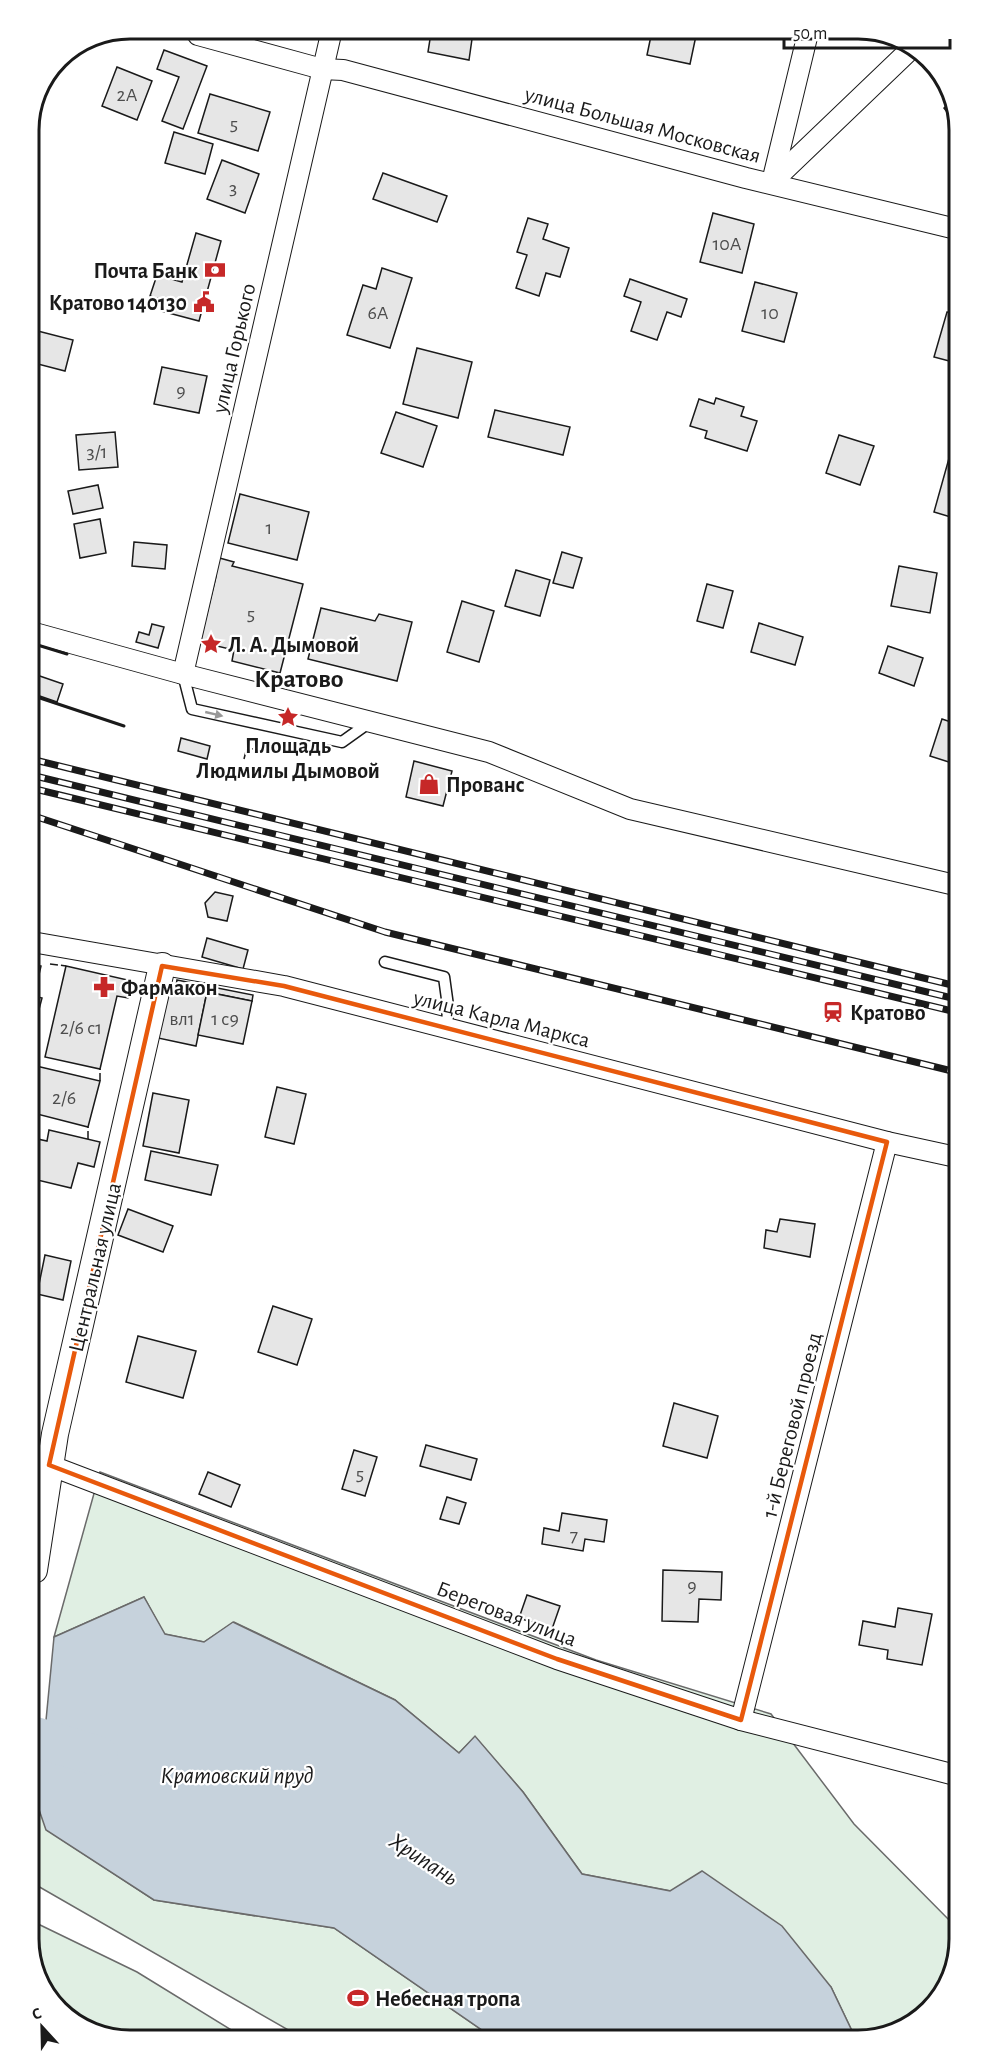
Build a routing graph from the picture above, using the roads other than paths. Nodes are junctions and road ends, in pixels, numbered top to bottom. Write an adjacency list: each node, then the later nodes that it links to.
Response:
1 (213, 39): 5 (street, улица Большая Московская)
2 (330, 39): 5 (street, улица Горького)
3 (807, 39): 6 (street)
4 (907, 53): 6 (street)
5 (322, 69): 6 (street, улица Большая Московская); 9 (street, улица Горького)
6 (772, 182): 7 (street, улица Большая Московская)
7 (949, 227)
8 (39, 634): 9 (street)
9 (183, 674): 10 (street); 10 (lane, one-way to 10)
10 (372, 721): 11 (street)
11 (949, 884)
12 (39, 943): 14 (street, улица Карла Маркса)
13 (385, 962): 15 (lane)
14 (162, 966): 15 (street, улица Карла Маркса); 18 (street, Центральная улица)
15 (447, 1028): 16 (street, улица Карла Маркса)
16 (887, 1142): 17 (street, улица Карла Маркса); 20 (street, 1-й Береговой проезд)
17 (949, 1155)
18 (49, 1465): 19 (street, Центральная улица); 20 (street, Береговая улица)
19 (39, 1535)
20 (741, 1720): 21 (street, Береговая улица)
21 (949, 1773)

